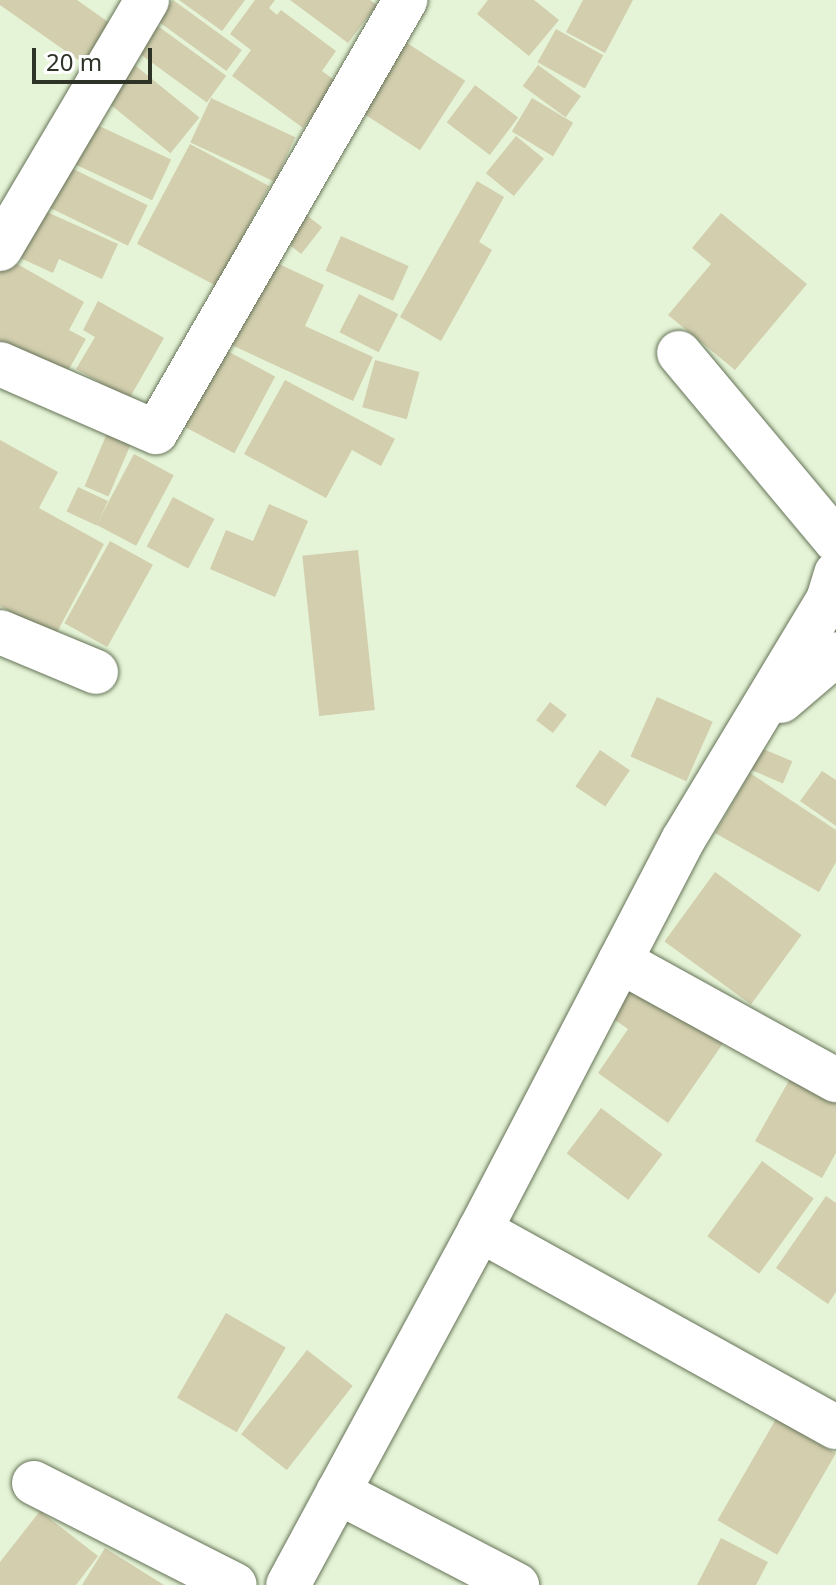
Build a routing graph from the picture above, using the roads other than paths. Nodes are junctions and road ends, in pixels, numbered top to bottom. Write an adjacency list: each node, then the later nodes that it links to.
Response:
1 (147, 0): 3 (street)
2 (405, 0): 5 (street)
3 (0, 249)
4 (679, 353): 6 (street)
5 (0, 364)
6 (836, 541)
7 (836, 573): 11 (street)
8 (0, 632): 10 (street)
9 (836, 654): 11 (street)
10 (96, 672)
11 (752, 726): 12 (street)
12 (620, 961): 13 (street); 14 (street)
13 (836, 1080)
14 (480, 1230): 15 (street); 17 (street)
15 (836, 1427)
16 (34, 1483): 18 (street)
17 (338, 1492): 19 (street); 20 (street)
18 (235, 1585)
19 (288, 1585)
20 (517, 1585)

